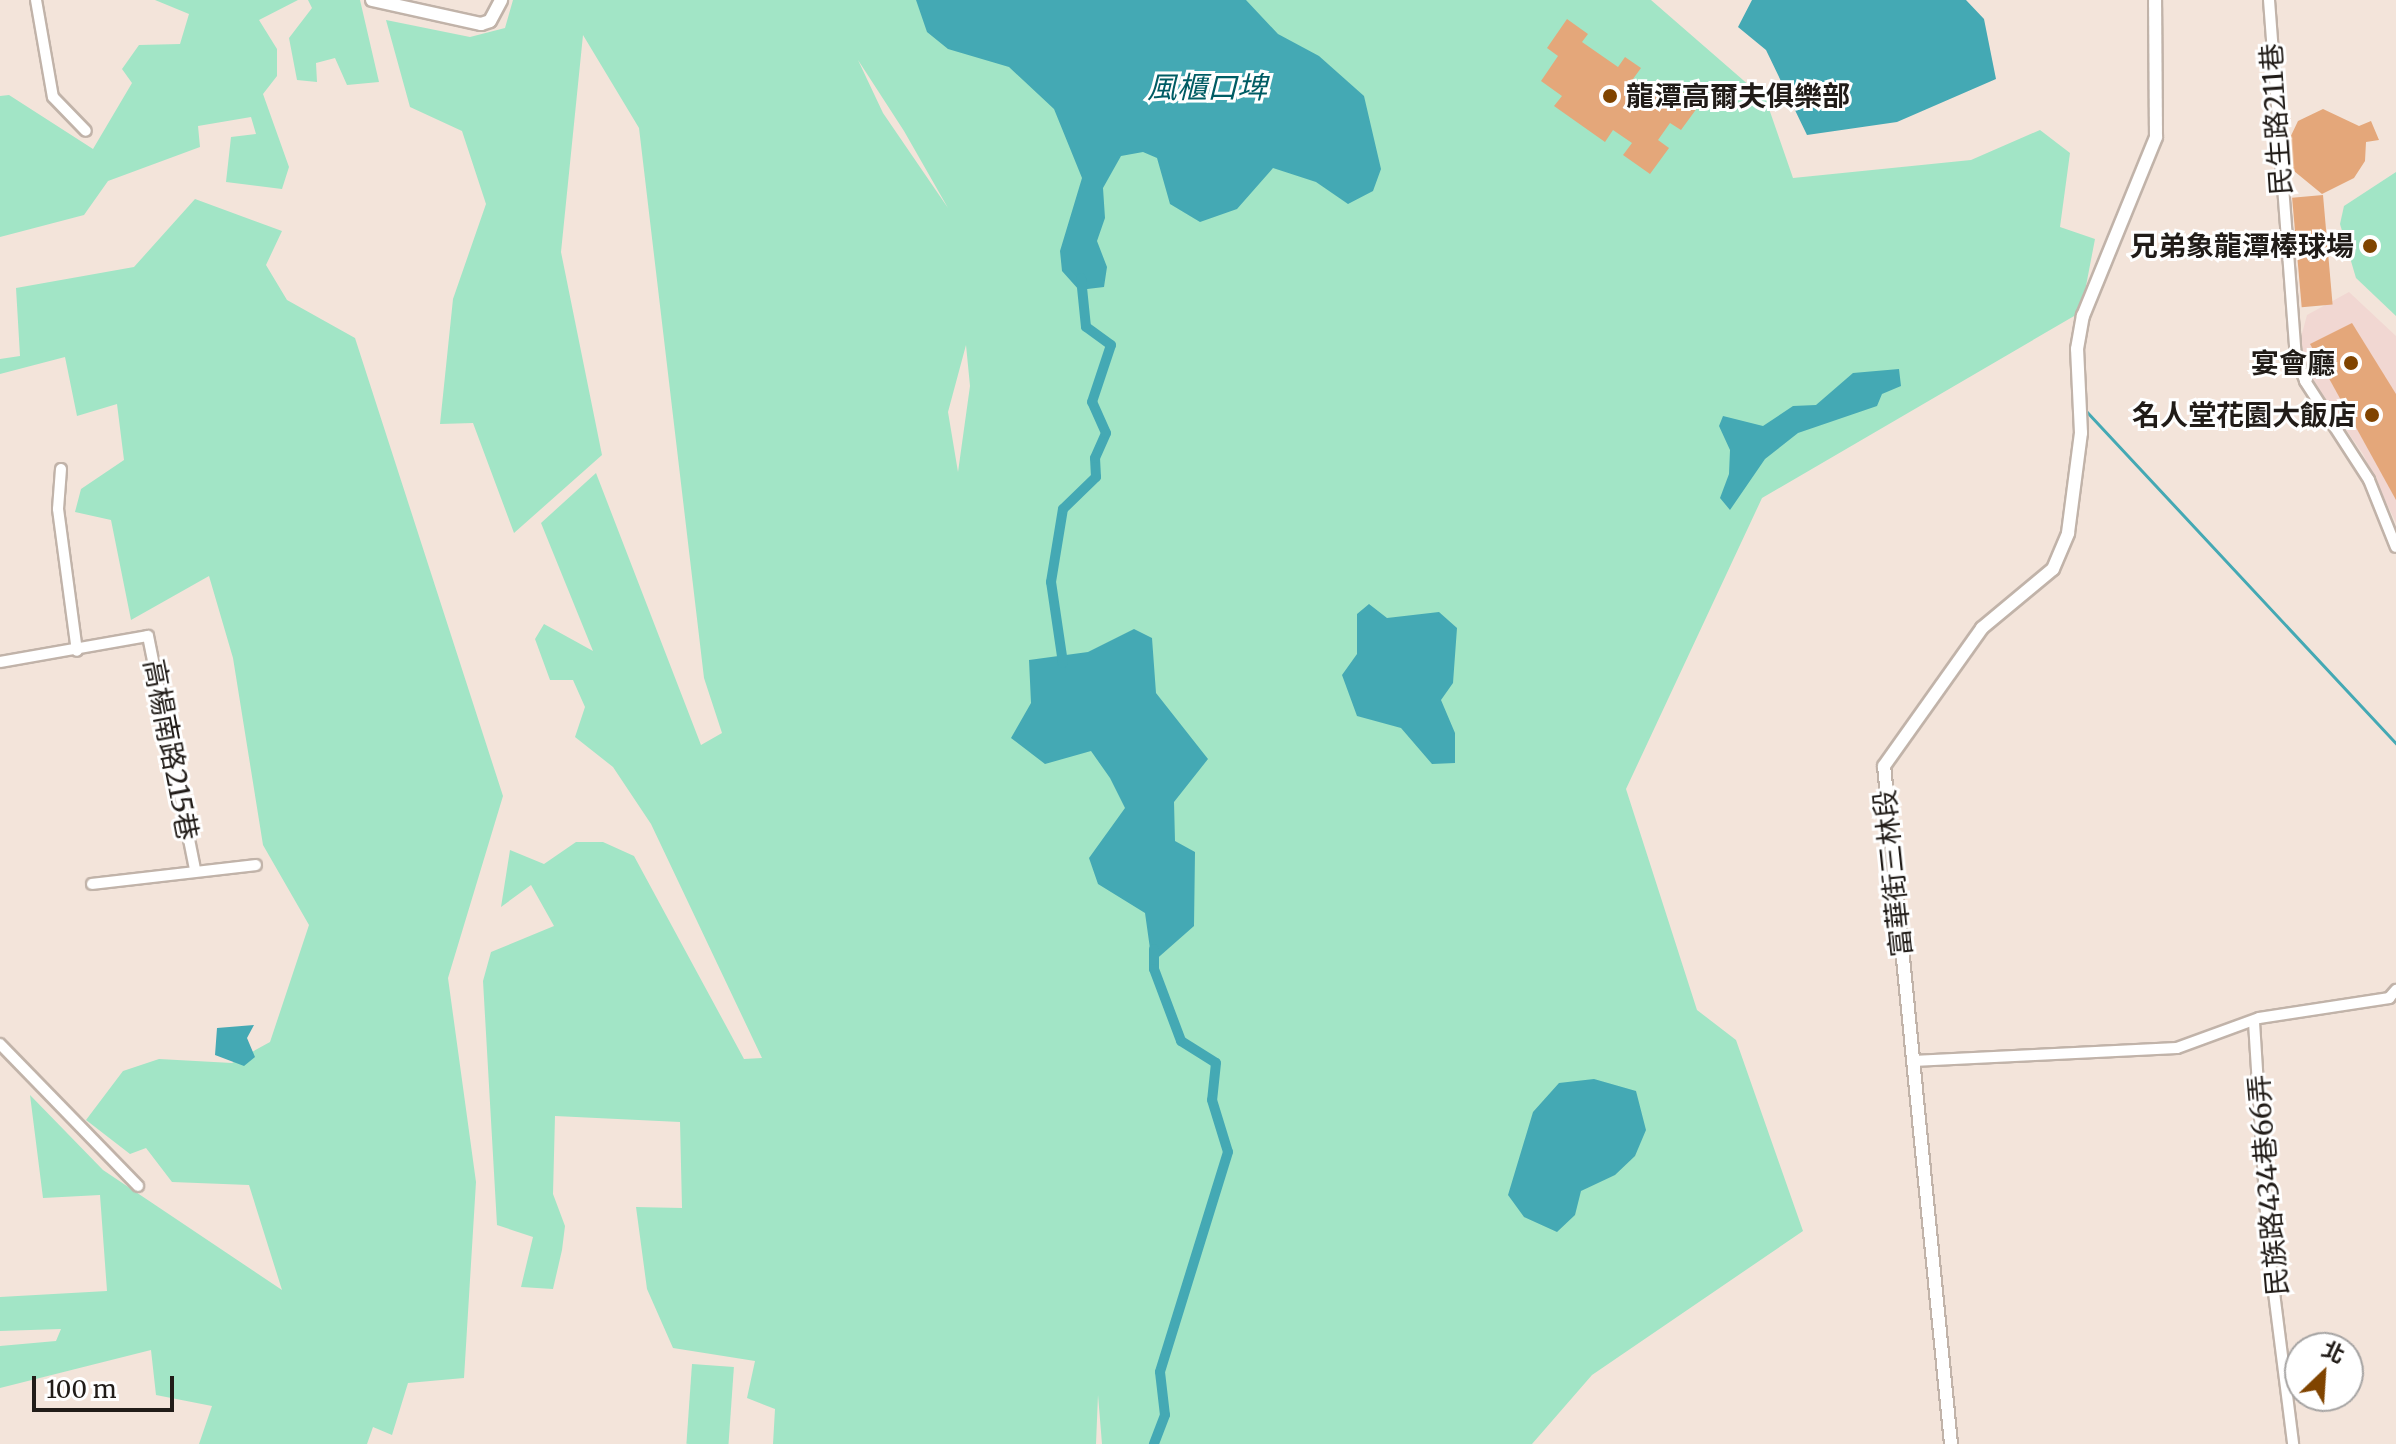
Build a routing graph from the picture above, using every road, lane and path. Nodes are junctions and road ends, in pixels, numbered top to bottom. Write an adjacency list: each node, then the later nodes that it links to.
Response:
1 (36, 0): 6 (street)
2 (372, 0): 3 (street)
3 (501, 0)
4 (2155, 0): 17 (street, 富華街三林段)
5 (2269, 0): 8 (street, 民生路211巷)
6 (86, 131)
7 (61, 469): 9 (street)
8 (2396, 547)
9 (77, 651): 10 (street, 高楊南路215巷); 12 (street, 高楊南路215巷)
10 (0, 662)
11 (256, 865): 12 (street)
12 (195, 870): 13 (street)
13 (92, 884)
14 (2396, 990): 15 (street)
15 (2254, 1022): 17 (street); 20 (street, 民族路434巷66弄)
16 (0, 1044): 18 (street)
17 (1913, 1061): 19 (street, 富華街三林段)
18 (138, 1186)
19 (1951, 1444)
20 (2293, 1444)

